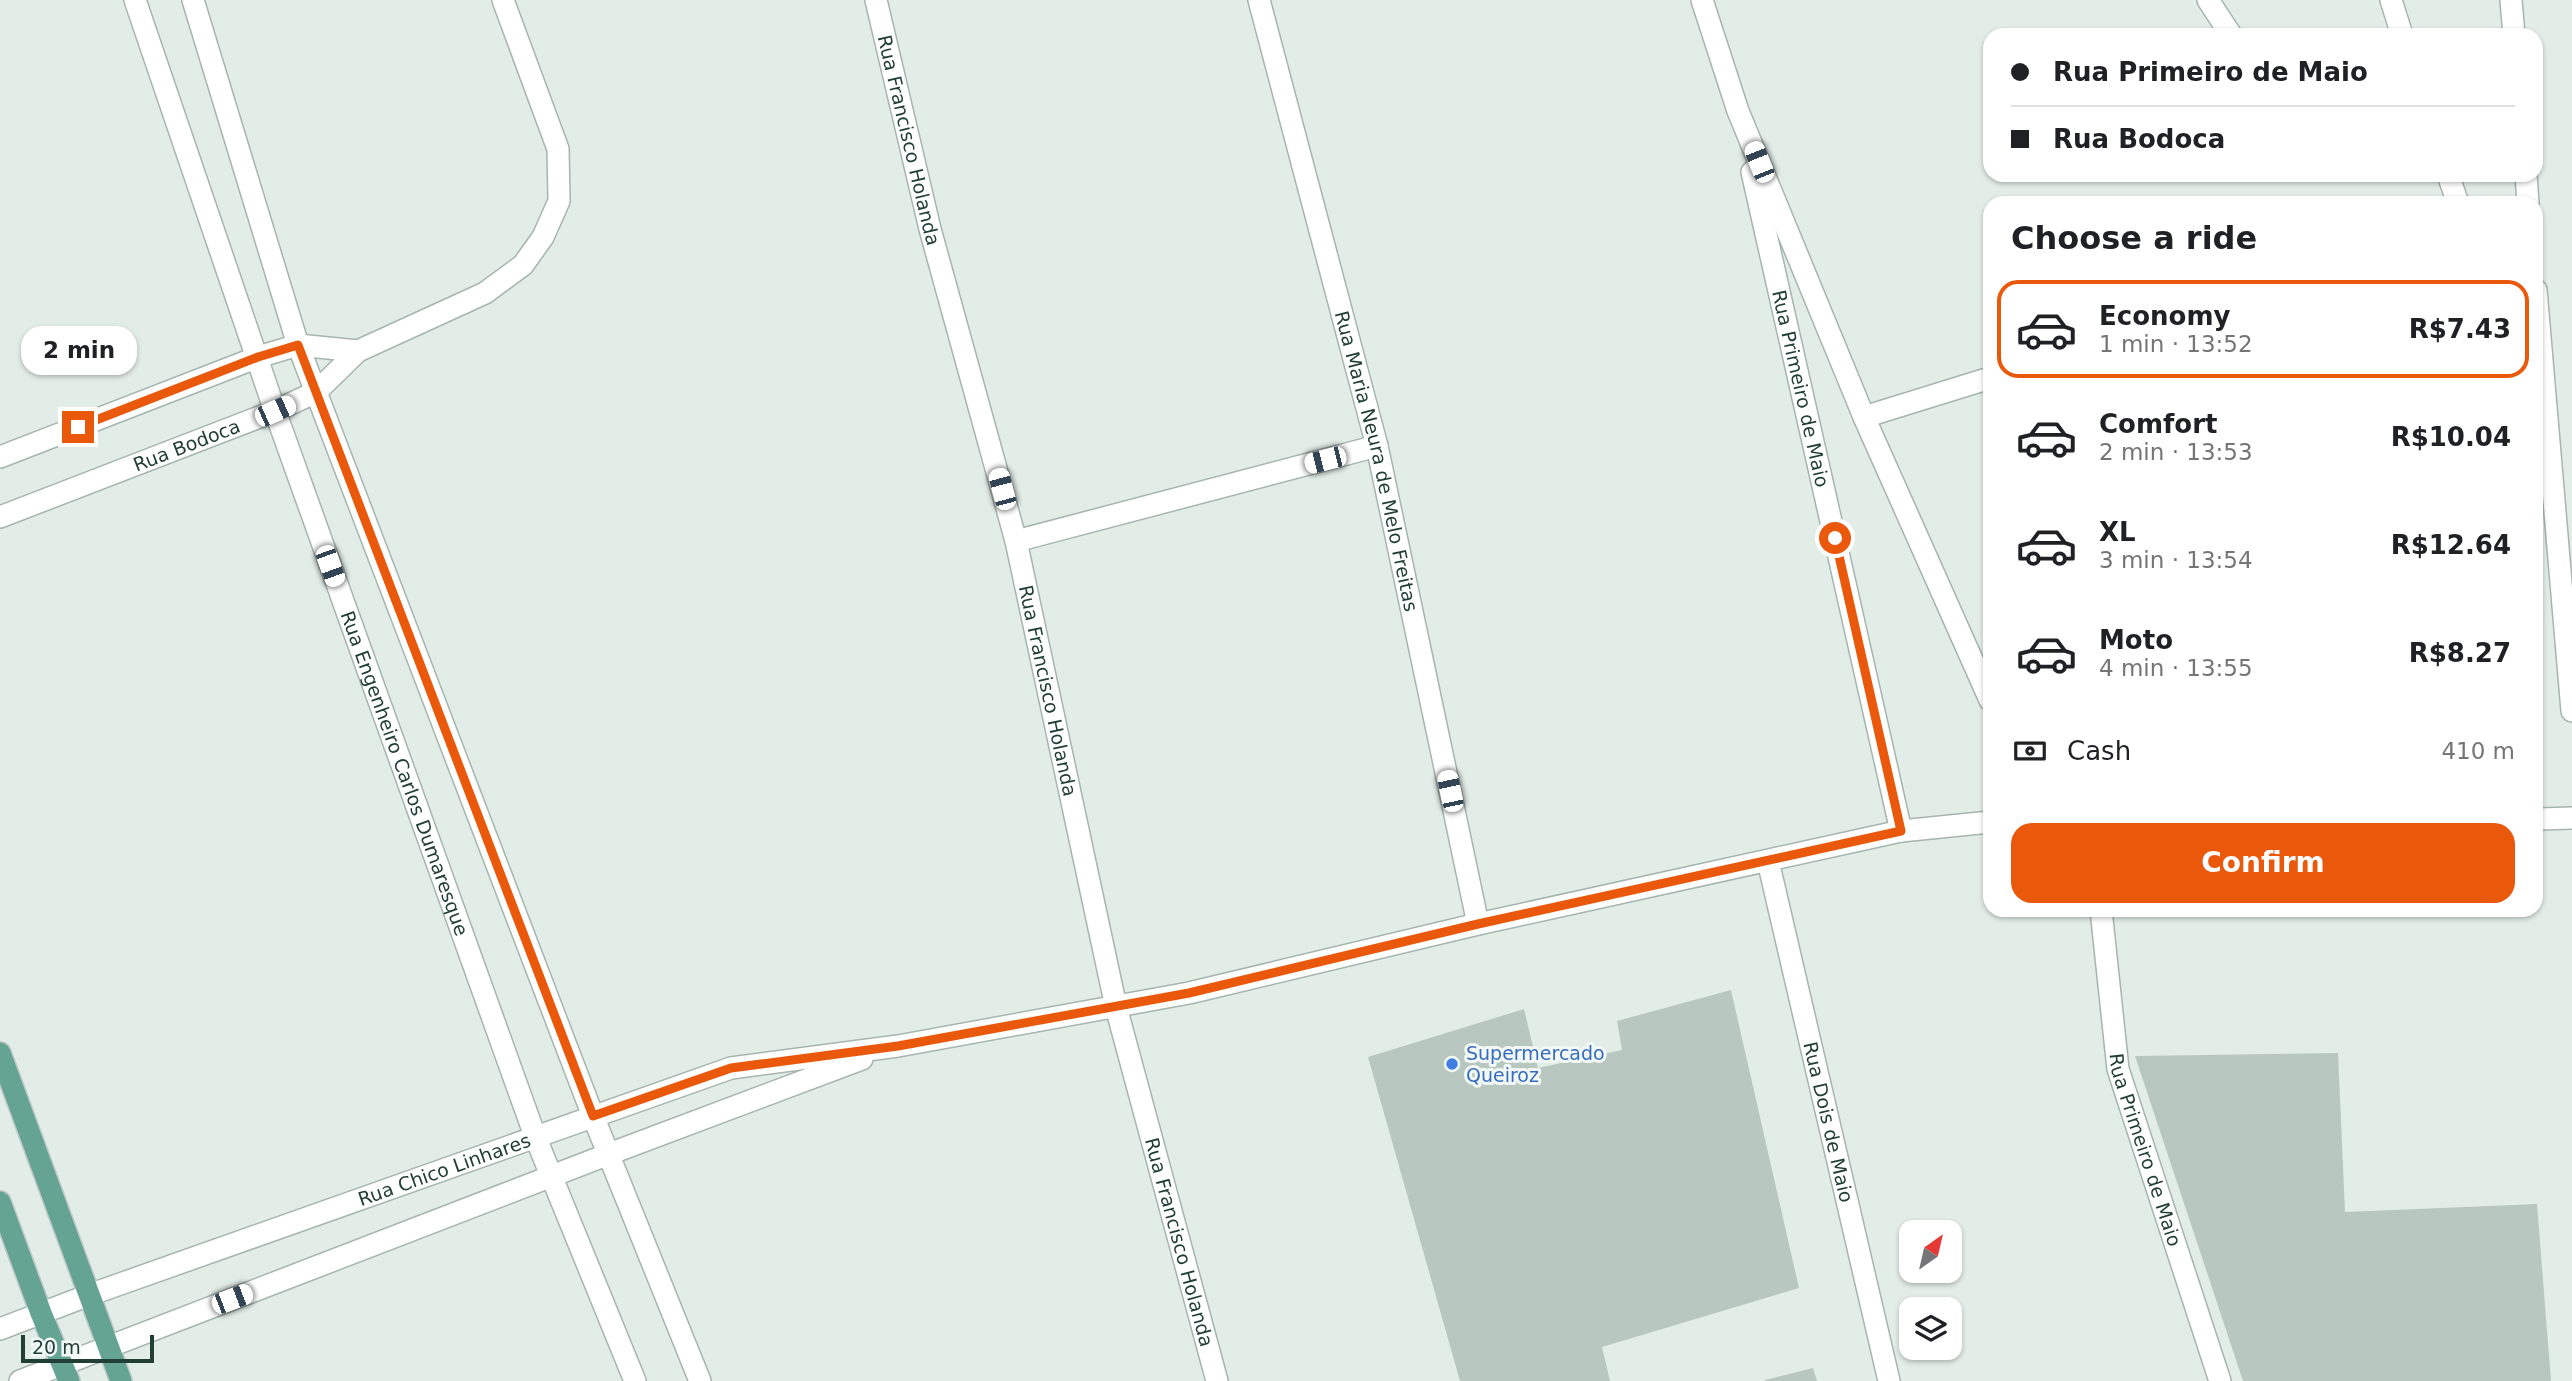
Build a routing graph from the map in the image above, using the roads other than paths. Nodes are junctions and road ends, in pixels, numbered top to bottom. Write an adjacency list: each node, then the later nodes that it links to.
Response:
1 (135, 0): 16 (street, Rua Engenheiro Carlos Dumaresque)
2 (193, 0): 14 (street)
3 (503, 0): 15 (street, Rua Bodoca)
4 (876, 0): 27 (street, Rua Francisco Holanda)
5 (1259, 0): 22 (street, Rua Maria Neura de Melo Freitas)
6 (1702, 0): 13 (street, Rua Primeiro de Maio)
7 (2208, 0): 10 (street)
8 (2391, 0): 11 (street)
9 (2511, 0): 12 (street)
10 (2226, 28)
11 (2400, 28)
12 (2513, 28)
13 (1738, 111): 21 (street, Rua Primeiro de Maio); 33 (street, Rua Primeiro de Maio)
14 (298, 345): 15 (street); 16 (street); 19 (street)
15 (358, 351): 19 (street, Rua Bodoca)
16 (258, 357): 20 (street, Rua Engenheiro Carlos Dumaresque); 23 (street)
17 (2543, 372): 25 (street)
18 (1983, 380): 21 (street)
19 (316, 393): 20 (street, Rua Bodoca); 40 (street)
20 (275, 411): 26 (street, Rua Bodoca); 41 (street, Rua Engenheiro Carlos Dumaresque)
21 (1864, 417): 28 (street, Rua Primeiro de Maio)
22 (1377, 446): 27 (street); 36 (street, Rua Maria Neura de Melo Freitas)
23 (0, 457)
24 (2543, 459): 25 (street)
25 (2553, 489): 29 (street)
26 (0, 517)
27 (1016, 541): 37 (street, Rua Francisco Holanda)
28 (1983, 684)
29 (2572, 710)
30 (2543, 818): 31 (street)
31 (2572, 818)
32 (1983, 823): 33 (street, Rua Chico Linhares)
33 (1901, 831): 34 (street, Rua Chico Linhares)
34 (1768, 861): 36 (street, Rua Chico Linhares); 55 (street, Rua Dois de Maio)
35 (2102, 917): 56 (street, Rua Primeiro de Maio)
36 (1478, 924): 37 (street, Rua Chico Linhares)
37 (1116, 1007): 38 (street, Rua Chico Linhares); 54 (street, Rua Francisco Holanda)
38 (898, 1046): 40 (street, Rua Chico Linhares); 42 (street, Rua Chico Linhares)
39 (0, 1053): 45 (main road)
40 (593, 1116): 41 (street, Rua Chico Linhares); 42 (street)
41 (536, 1136): 43 (street, Rua Engenheiro Carlos Dumaresque); 45 (street, Rua Chico Linhares)
42 (609, 1154): 43 (street, Rua Chico Linhares); 53 (street)
43 (553, 1175): 48 (street, Rua Chico Linhares); 52 (street, Rua Engenheiro Carlos Dumaresque)
44 (0, 1202): 46 (main road)
45 (89, 1295): 46 (street, Rua Chico Linhares); 48 (main road)
46 (40, 1313): 47 (street, Rua Chico Linhares); 49 (main road)
47 (0, 1329)
48 (108, 1347): 49 (street, Rua Chico Linhares); 51 (main road)
49 (66, 1373): 50 (street, Rua Chico Linhares)
50 (20, 1381)
51 (121, 1381)
52 (635, 1381)
53 (701, 1381)
54 (1217, 1381)
55 (1889, 1381)
56 (2220, 1381)

